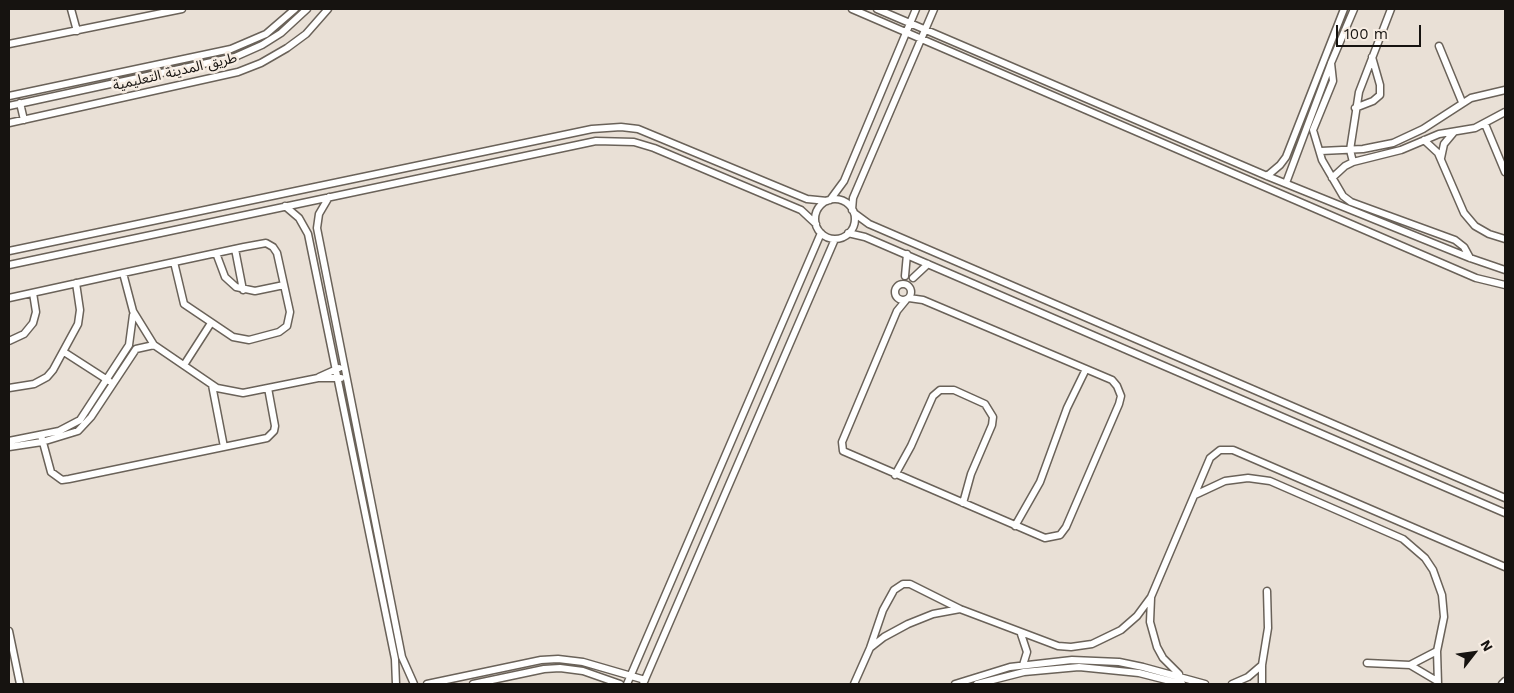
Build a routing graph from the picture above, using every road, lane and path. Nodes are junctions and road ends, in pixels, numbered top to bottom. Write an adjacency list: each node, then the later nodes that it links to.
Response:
1 (71, 9): 15 (street)
2 (182, 9): 15 (street)
3 (295, 9): 23 (street)
4 (307, 9): 25 (street, طريق المدينة التعليمية)
5 (328, 9): 29 (street, طريق المدينة التعليمية)
6 (852, 9): 16 (street)
7 (877, 9): 13 (street)
8 (916, 9): 13 (street)
9 (934, 9): 14 (street)
10 (1344, 9): 44 (street)
11 (1354, 9): 21 (street)
12 (1390, 9): 20 (street)
13 (910, 23): 14 (street); 16 (street)
14 (926, 30): 17 (street); 44 (street)
15 (76, 31): 18 (street)
16 (905, 32): 17 (street); 49 (street)
17 (920, 38): 51 (street); 70 (street)
18 (9, 44)
19 (1438, 46): 24 (street)
20 (1372, 57): 27 (street); 27 (street)
21 (1331, 64): 37 (street); 47 (street)
22 (1503, 91): 24 (street)
23 (9, 96)
24 (1462, 102): 30 (street)
25 (20, 103): 26 (street, طريق المدينة التعليمية); 29 (street)
26 (9, 106)
27 (1355, 108): 38 (street)
28 (1505, 112): 32 (street)
29 (24, 120): 31 (street, طريق المدينة التعليمية)
30 (1434, 122): 34 (street); 36 (street)
31 (9, 123)
32 (1485, 124): 33 (street); 43 (street)
33 (1454, 132): 34 (street); 40 (street)
34 (1439, 134): 35 (street)
35 (1424, 140): 39 (street); 40 (street)
36 (1363, 149): 38 (street); 39 (street)
37 (1321, 150): 38 (street); 46 (street)
38 (1350, 150): 41 (street)
39 (1364, 159): 41 (street)
40 (1441, 159): 56 (street)
41 (1353, 162): 46 (street)
42 (422, 164): 45 (street); 49 (street); 58 (street)
43 (1505, 172)
44 (1267, 176): 47 (street)
45 (426, 177): 48 (street); 52 (street)
46 (1332, 178): 61 (street)
47 (1286, 183): 61 (street)
48 (330, 196): 50 (street); 84 (street)
49 (829, 200): 51 (street); 52 (street)
50 (285, 206): 64 (street); 85 (street)
51 (853, 212): 54 (street); 101 (street)
52 (816, 224): 53 (street)
53 (821, 233): 55 (street); 119 (street)
54 (848, 234): 55 (street); 60 (street)
55 (834, 239): 122 (street)
56 (1505, 239)
57 (235, 249): 59 (street); 69 (street); 71 (street)
58 (9, 251)
59 (216, 253): 62 (street); 71 (street)
60 (907, 254): 63 (street); 67 (street)
61 (1470, 258): 65 (street)
62 (174, 262): 66 (street); 79 (street)
63 (928, 264): 67 (street); 103 (street)
64 (9, 265)
65 (1505, 270)
66 (122, 273): 68 (street); 78 (street)
67 (908, 282): 73 (street); 75 (street); 76 (street)
68 (76, 283): 72 (street); 82 (street)
69 (284, 285): 71 (street); 79 (street)
70 (1505, 286)
71 (243, 290)
72 (33, 293): 74 (street); 80 (street)
73 (897, 297): 75 (street); 77 (street)
74 (9, 298)
75 (907, 299): 76 (street); 77 (street)
76 (923, 300): 86 (street)
77 (897, 311): 99 (street)
78 (134, 312): 81 (street); 89 (street)
79 (211, 323): 83 (street)
80 (9, 342)
81 (154, 344): 83 (street); 91 (street)
82 (64, 352): 89 (street); 93 (street)
83 (184, 365): 92 (street)
84 (345, 367): 85 (street); 88 (street)
85 (336, 368): 87 (street); 90 (street)
86 (1086, 369): 104 (street); 104 (street)
87 (318, 378): 90 (street); 94 (street)
88 (347, 378): 90 (street); 127 (street)
89 (107, 379): 91 (street); 95 (street)
90 (338, 379): 126 (street)
91 (114, 384): 95 (street)
92 (212, 385): 94 (street); 98 (street)
93 (9, 388)
94 (268, 388): 98 (street)
95 (41, 438): 96 (street); 97 (street); 98 (street)
96 (9, 441)
97 (9, 447)
98 (224, 447)
99 (896, 475): 102 (street); 102 (street)
100 (1195, 495): 105 (street); 107 (street); 113 (street)
101 (1505, 498)
102 (963, 503): 104 (street)
103 (1505, 513)
104 (1016, 526)
105 (1505, 567)
106 (1266, 591): 117 (street)
107 (1151, 597): 111 (street); 120 (street)
108 (960, 609): 110 (street); 112 (street); 112 (street)
109 (9, 631): 125 (street)
110 (1020, 633): 111 (street); 116 (street)
111 (1071, 647): 114 (street)
112 (870, 648): 132 (street)
113 (1437, 651): 118 (street); 124 (street)
114 (1072, 660): 116 (street); 120 (street)
115 (1367, 663): 118 (street)
116 (1023, 665): 133 (street)
117 (1262, 665): 137 (street); 138 (street)
118 (1410, 665): 124 (street)
119 (632, 675): 122 (street); 128 (street); 131 (street)
120 (1182, 676): 123 (street)
121 (1505, 681): 139 (street)
122 (644, 682)
123 (1196, 682): 136 (street)
124 (1437, 683)
125 (20, 684)
126 (396, 684)
127 (414, 684)
128 (427, 684)
129 (473, 684): 130 (street)
130 (620, 684)
131 (627, 684)
132 (854, 684)
133 (955, 684)
134 (977, 684): 135 (street)
135 (1182, 684)
136 (1205, 684)
137 (1232, 684)
138 (1262, 684)
139 (1502, 684)

